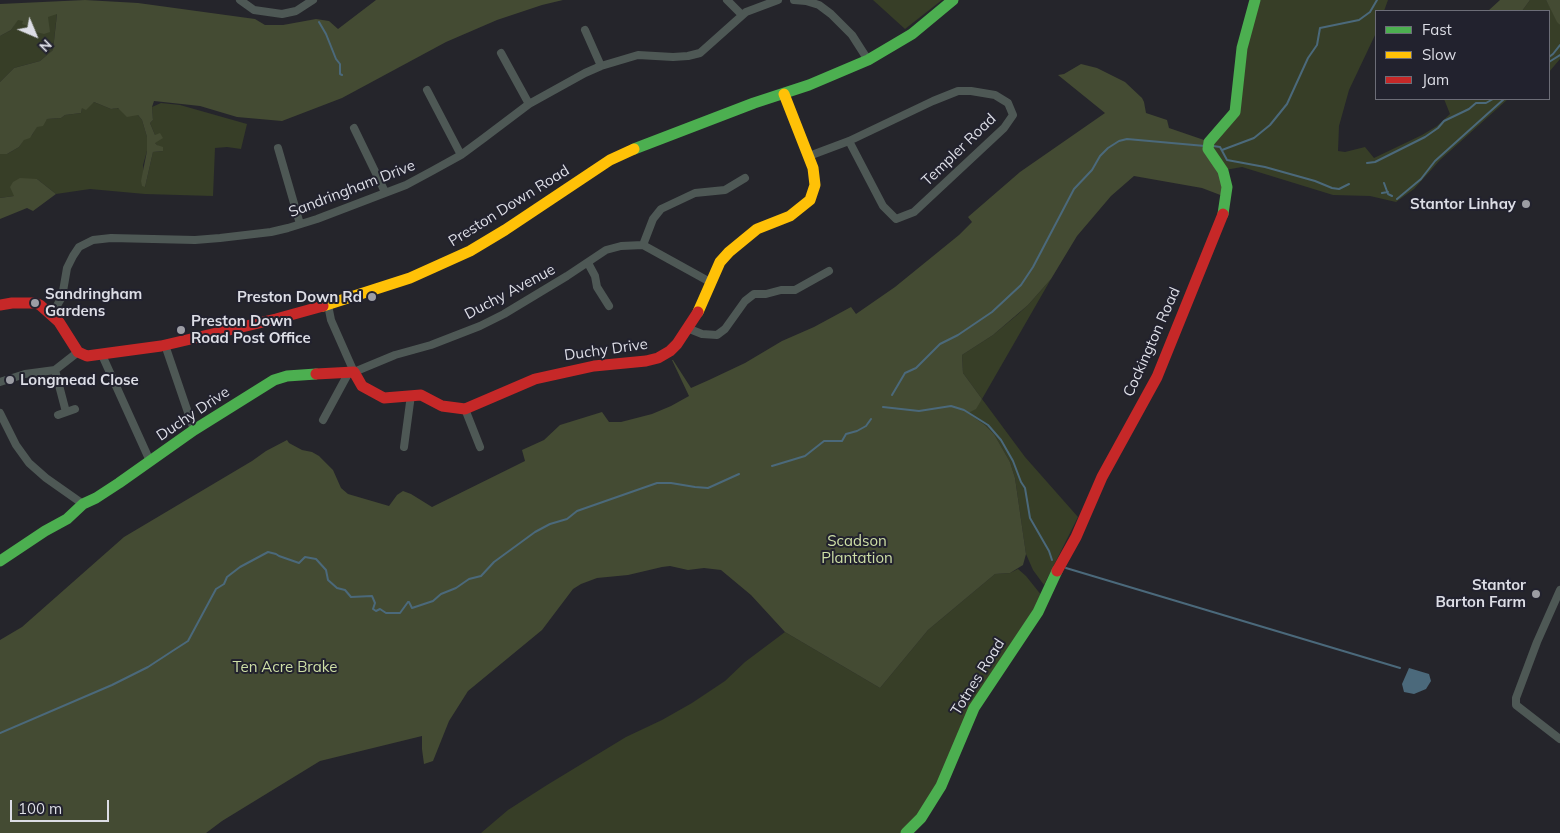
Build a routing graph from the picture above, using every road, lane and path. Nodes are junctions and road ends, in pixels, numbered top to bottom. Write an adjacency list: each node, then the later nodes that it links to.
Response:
1 (240, 0): 2 (street)
2 (313, 0)
3 (727, 0): 8 (street)
4 (778, 0): 8 (street, Sandringham Drive)
5 (794, 0): 11 (street)
6 (953, 0): 11 (street, Preston Down Road)
7 (1255, 0): 52 (street, Cockington Road)
8 (742, 15): 12 (street, Sandringham Drive)
9 (585, 30): 12 (street)
10 (501, 53): 15 (street)
11 (868, 60): 14 (street, Preston Down Road)
12 (601, 66): 15 (street, Sandringham Drive)
13 (427, 90): 19 (street)
14 (784, 94): 20 (street, Duchy Drive); 28 (street, Preston Down Road)
15 (529, 104): 19 (street, Sandringham Drive)
16 (354, 128): 22 (street)
17 (850, 141): 17 (street, Templer Road); 20 (street, Templer Road)
18 (278, 148): 23 (street)
19 (461, 155): 22 (street, Sandringham Drive)
20 (809, 156): 27 (street, Duchy Drive)
21 (745, 178): 24 (street)
22 (385, 192): 23 (street, Sandringham Drive)
23 (300, 224): 31 (street, Sandringham Drive)
24 (643, 245): 25 (street, Duchy Avenue); 27 (street)
25 (588, 263): 30 (street); 37 (street, Duchy Avenue)
26 (830, 271): 32 (street)
27 (710, 282): 32 (street, Duchy Drive)
28 (328, 304): 33 (street, Preston Down Road); 37 (street)
29 (0, 305): 31 (street)
30 (608, 306)
31 (52, 314): 34 (street)
32 (688, 328): 41 (street, Duchy Drive)
33 (165, 345): 35 (street, Preston Down Road); 46 (street)
34 (78, 352): 35 (street, Preston Down Road); 36 (street)
35 (102, 355): 49 (street)
36 (55, 370): 38 (street); 42 (street)
37 (352, 372): 39 (street); 45 (street); 46 (street, Duchy Drive)
38 (0, 382)
39 (410, 395): 41 (street); 47 (street)
40 (75, 409): 42 (street)
41 (465, 409): 48 (street)
42 (66, 412): 44 (street)
43 (0, 413): 50 (street)
44 (58, 415)
45 (324, 420)
46 (194, 430): 49 (street, Duchy Drive)
47 (404, 447)
48 (480, 447)
49 (150, 461): 50 (street, Duchy Drive)
50 (83, 504): 51 (street, Duchy Drive)
51 (0, 561)
52 (1062, 562): 55 (street, Totnes Road)
53 (1560, 590): 54 (street)
54 (1560, 739)
55 (906, 833)

